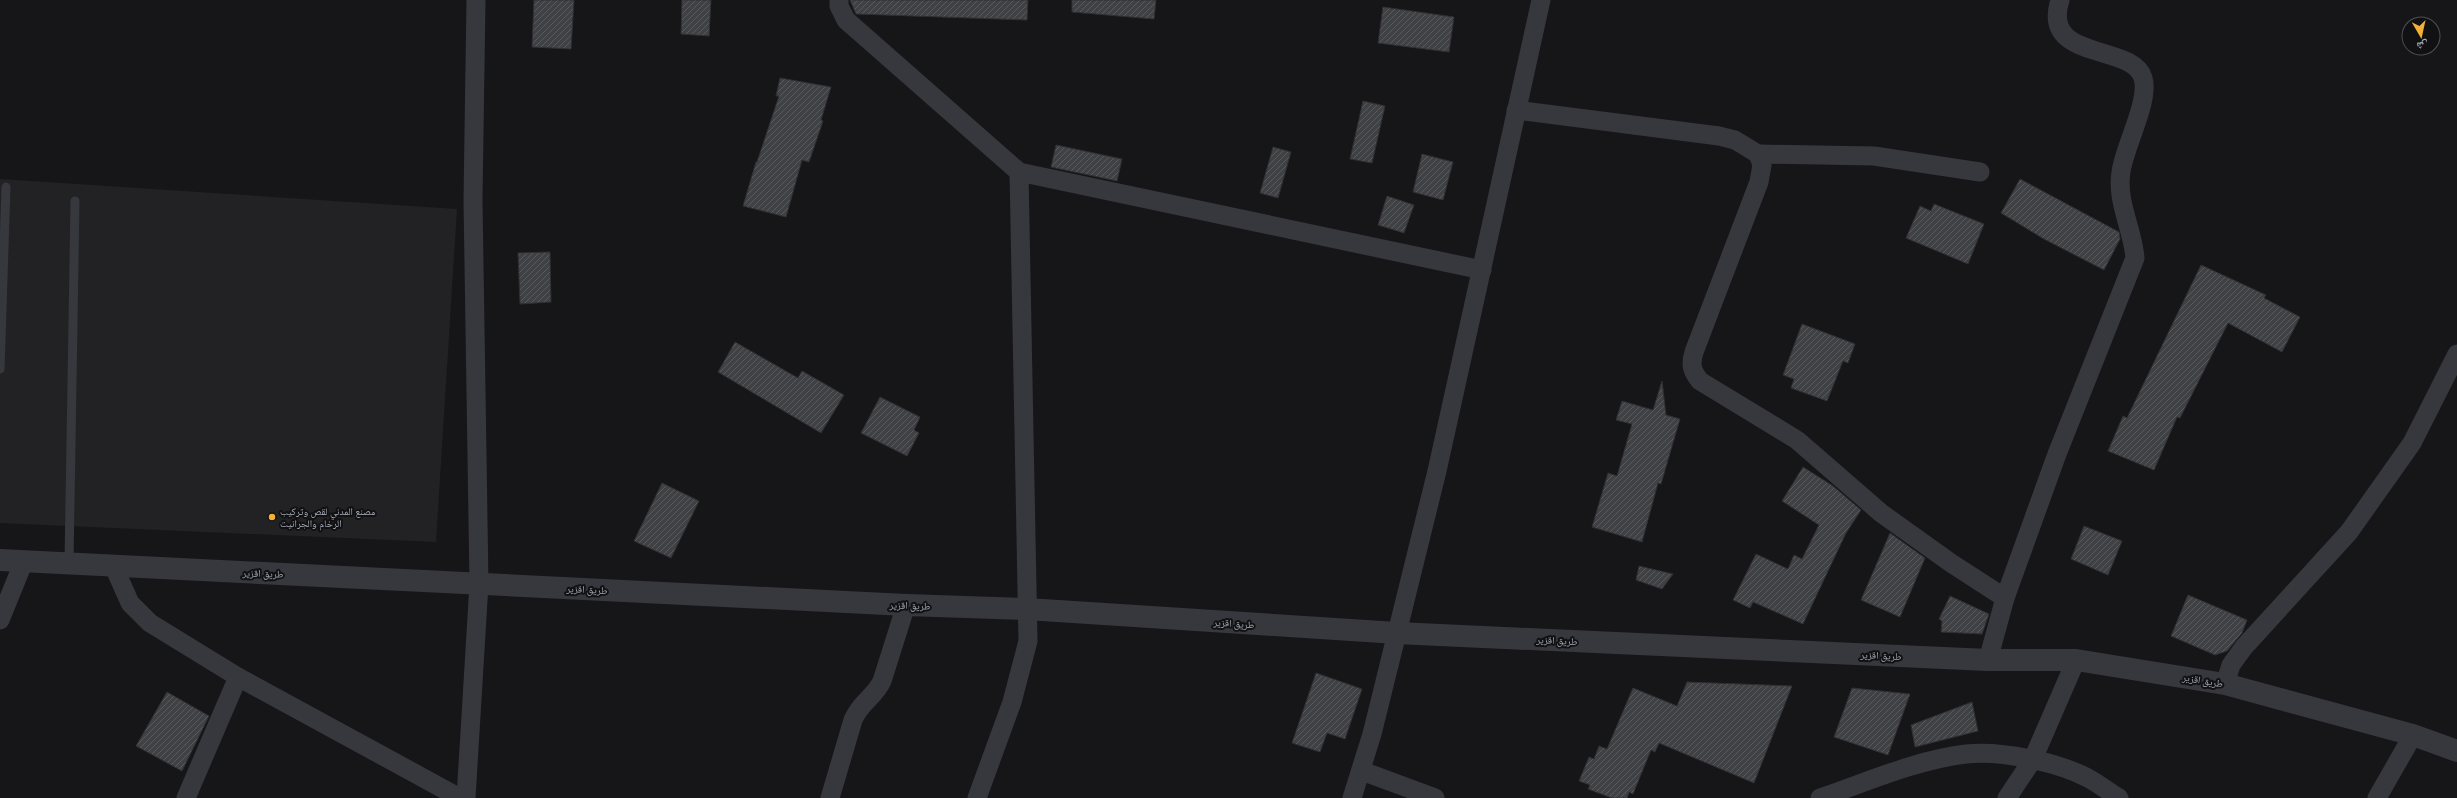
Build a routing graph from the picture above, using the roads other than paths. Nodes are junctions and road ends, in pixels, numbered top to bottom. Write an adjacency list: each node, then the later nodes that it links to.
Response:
1 (476, 0): 18 (street)
2 (839, 0): 7 (street)
3 (1541, 0): 5 (street)
4 (2060, 0): 19 (street)
5 (1516, 110): 6 (street); 11 (street)
6 (1758, 154): 8 (street); 19 (street)
7 (1020, 172): 11 (street); 21 (street)
8 (1980, 172)
9 (6, 187): 13 (lane)
10 (75, 201): 16 (lane)
11 (1482, 270): 23 (street)
12 (2457, 354): 27 (street)
13 (0, 369)
14 (0, 560): 15 (street, طريق اقزير)
15 (24, 561): 16 (street, طريق اقزير); 22 (street)
16 (69, 563): 17 (street, طريق اقزير)
17 (114, 567): 18 (street, طريق اقزير); 26 (street)
18 (479, 584): 20 (street, طريق اقزير); 34 (street)
19 (2005, 598): 24 (street)
20 (906, 605): 21 (street, طريق اقزير); 35 (street)
21 (1027, 609): 23 (street, طريق اقزير); 36 (street)
22 (0, 620)
23 (1397, 634): 24 (street, طريق اقزير); 31 (street)
24 (1988, 660): 25 (street, طريق اقزير)
25 (2076, 660): 27 (street, طريق اقزير); 30 (street)
26 (238, 677): 32 (street); 33 (street)
27 (2225, 684): 28 (street, طريق اقزير)
28 (2413, 735): 29 (street, طريق اقزير); 42 (street)
29 (2457, 751)
30 (2033, 759): 39 (street); 40 (street); 41 (street)
31 (1362, 771): 37 (street); 38 (street)
32 (186, 798)
33 (460, 798)
34 (466, 798)
35 (830, 798)
36 (977, 798)
37 (1352, 798)
38 (1435, 798)
39 (1820, 798)
40 (2007, 798)
41 (2119, 798)
42 (2378, 798)

